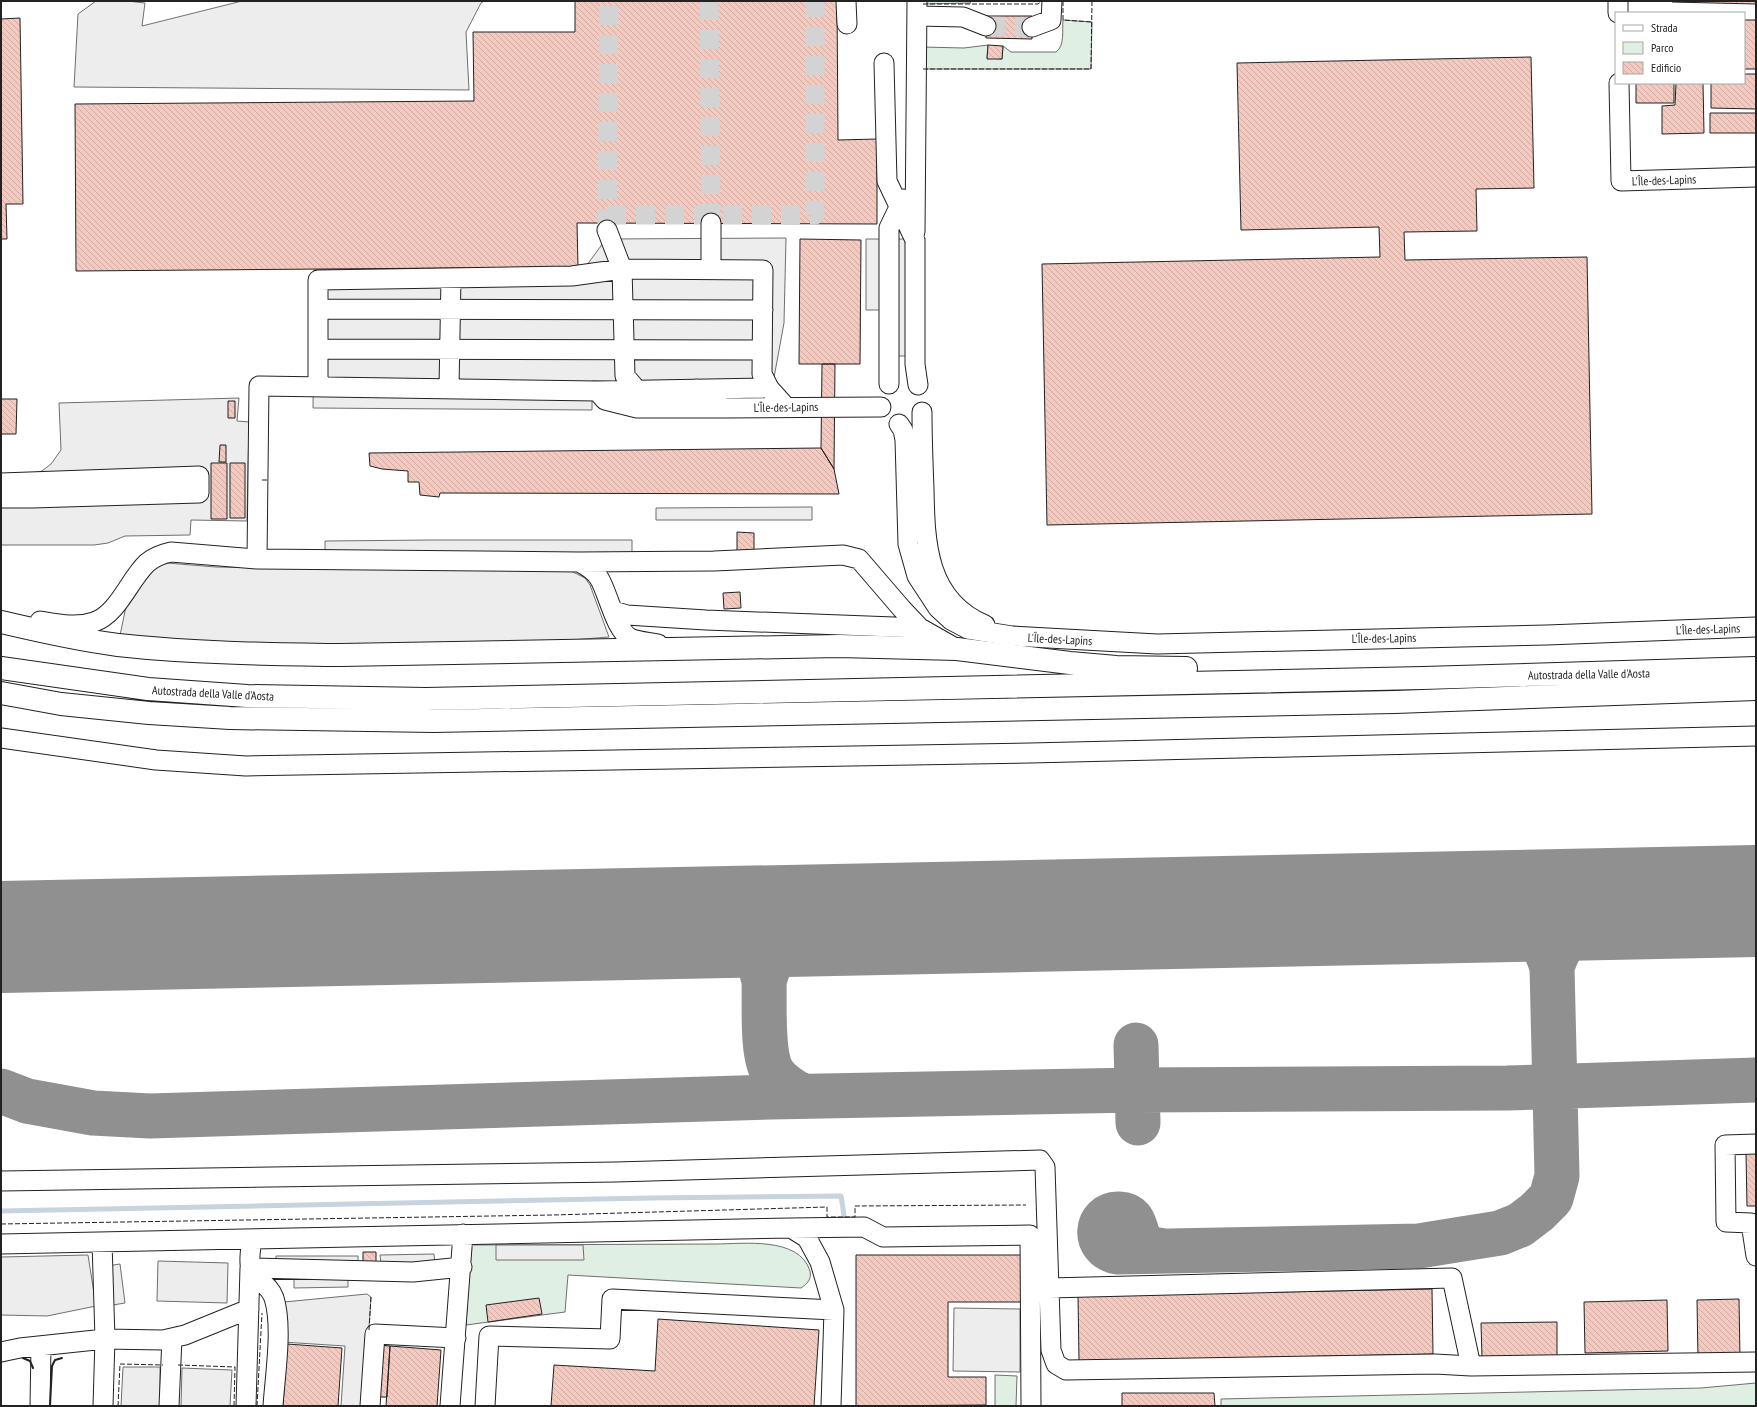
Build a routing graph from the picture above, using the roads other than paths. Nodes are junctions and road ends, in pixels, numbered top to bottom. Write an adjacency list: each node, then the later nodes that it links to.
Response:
1 (846, 1): 6 (street)
2 (1052, 1): 8 (street)
3 (1618, 1): 5 (street)
4 (917, 8): 7 (street); 11 (street, L'Île-des-Lapins)
5 (1618, 12)
6 (847, 24)
7 (986, 26)
8 (1032, 27)
9 (884, 63): 13 (street)
10 (1619, 84): 12 (street, L'Île-des-Lapins)
11 (915, 176): 13 (street); 16 (street, L'Île-des-Lapins)
12 (1756, 178)
13 (900, 206): 16 (street); 28 (street)
14 (711, 223): 18 (street)
15 (607, 230): 17 (street)
16 (915, 240): 29 (street, L'Île-des-Lapins)
17 (622, 269): 18 (street); 19 (street); 21 (street)
18 (711, 270): 23 (street)
19 (451, 278): 20 (street); 22 (street)
20 (450, 308): 21 (street); 22 (street); 25 (street)
21 (622, 308): 23 (street); 26 (street)
22 (318, 309): 24 (street)
23 (763, 310): 27 (street)
24 (318, 349): 25 (street); 30 (street)
25 (450, 349): 26 (street); 31 (street)
26 (623, 349): 27 (street); 34 (street)
27 (762, 350): 32 (street)
28 (889, 384): 29 (street); 37 (street)
29 (918, 385): 39 (street, L'Île-des-Lapins)
30 (318, 386): 31 (street); 43 (street)
31 (449, 388): 33 (street)
32 (769, 388): 35 (street); 36 (street)
33 (597, 390): 34 (street); 38 (street, L'Île-des-Lapins)
34 (637, 390): 35 (street)
35 (697, 390): 38 (street)
36 (786, 407): 37 (street, L'Île-des-Lapins); 38 (street, L'Île-des-Lapins)
37 (881, 407): 40 (street, L'Île-des-Lapins)
38 (723, 408)
39 (922, 412): 40 (street); 50 (street, L'Île-des-Lapins)
40 (898, 424): 50 (street, L'Île-des-Lapins)
41 (1, 483): 42 (street)
42 (1, 498)
43 (257, 560): 44 (street); 46 (street)
44 (579, 562): 45 (street); 49 (street)
45 (613, 611): 49 (street); 51 (street)
46 (1, 613)
47 (1, 622): 51 (highway)
48 (1756, 627): 50 (street, L'Île-des-Lapins)
49 (920, 628): 52 (street)
50 (1012, 636)
51 (687, 649): 52 (highway)
52 (957, 649): 55 (highway)
53 (1, 668): 55 (highway, Autostrada della Valle d'Aosta)
54 (1756, 668): 55 (highway, Autostrada della Valle d'Aosta)
55 (1423, 678)
56 (1756, 689): 59 (highway)
57 (1, 693): 59 (highway)
58 (1, 703): 59 (highway)
59 (61, 704)
60 (1756, 736): 61 (street)
61 (1, 738)
62 (1756, 1144): 69 (street)
63 (1, 1181): 72 (street)
64 (791, 1228): 65 (street); 74 (street); 91 (street)
65 (463, 1234): 66 (street); 70 (street)
66 (252, 1239): 67 (street); 71 (street)
67 (102, 1242): 68 (street); 77 (street)
68 (1, 1244)
69 (1756, 1256)
70 (462, 1267): 71 (street); 76 (street)
71 (250, 1268): 73 (street); 86 (street)
72 (1049, 1288): 81 (street); 81 (street)
73 (249, 1309): 75 (street); 85 (street)
74 (834, 1310): 89 (street); 90 (street)
75 (172, 1338): 77 (street); 84 (street)
76 (456, 1338): 87 (street); 88 (street)
77 (105, 1339): 78 (street); 83 (street)
78 (41, 1346): 79 (street); 82 (street)
79 (1, 1352)
80 (1756, 1362): 81 (street)
81 (1471, 1366)
82 (40, 1406)
83 (103, 1406)
84 (169, 1406)
85 (246, 1406)
86 (273, 1406)
87 (370, 1406)
88 (450, 1406)
89 (485, 1406)
90 (831, 1406)
91 (1031, 1406)

